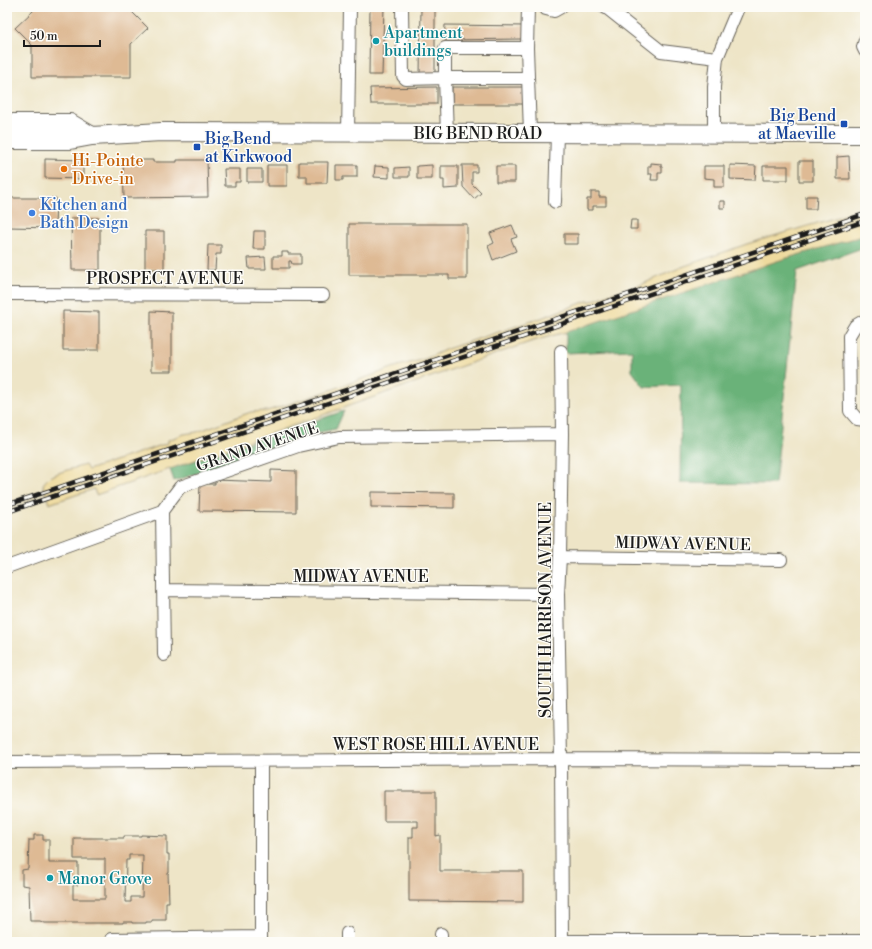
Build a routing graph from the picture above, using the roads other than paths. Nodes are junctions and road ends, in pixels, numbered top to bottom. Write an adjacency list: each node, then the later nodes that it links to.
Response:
1 (350, 7): 17 (street)
2 (402, 7): 12 (street)
3 (528, 7): 9 (street)
4 (546, 7): 5 (street)
5 (561, 7)
6 (604, 7): 11 (street)
7 (739, 7): 11 (street)
8 (865, 40): 10 (street)
9 (527, 48): 12 (street); 13 (street)
10 (865, 51)
11 (717, 58): 20 (street)
12 (446, 78): 13 (street); 21 (street)
13 (528, 78): 18 (street)
14 (7, 114): 16 (main road)
15 (7, 123): 16 (main road)
16 (27, 123): 23 (main road)
17 (348, 133): 21 (main road, BIG BEND ROAD); 23 (main road, BIG BEND ROAD)
18 (530, 133): 19 (main road, BIG BEND ROAD); 21 (main road, BIG BEND ROAD)
19 (557, 133): 20 (main road, BIG BEND ROAD); 25 (street)
20 (714, 133): 22 (main road, BIG BEND ROAD)
21 (447, 134)
22 (865, 134)
23 (92, 136): 24 (main road, BIG BEND ROAD)
24 (7, 140)
25 (555, 202)
26 (7, 294): 27 (street, PROSPECT AVENUE)
27 (323, 295)
28 (865, 320): 30 (street)
29 (562, 351): 31 (street, SOUTH HARRISON AVENUE)
30 (861, 420)
31 (562, 434): 32 (street, GRAND AVENUE); 33 (street, SOUTH HARRISON AVENUE)
32 (162, 511): 35 (street); 36 (street)
33 (560, 557): 34 (street, MIDWAY AVENUE); 37 (street, SOUTH HARRISON AVENUE)
34 (781, 560)
35 (7, 567)
36 (163, 590): 37 (street, MIDWAY AVENUE); 38 (street)
37 (558, 594): 39 (street, SOUTH HARRISON AVENUE)
38 (164, 655)
39 (561, 759): 40 (street, WEST ROSE HILL AVENUE); 41 (street, WEST ROSE HILL AVENUE); 46 (street, SOUTH HARRISON AVENUE)
40 (865, 760)
41 (262, 761): 42 (street, WEST ROSE HILL AVENUE); 44 (street)
42 (7, 762)
43 (112, 939): 44 (street)
44 (261, 940)
45 (865, 941): 46 (street)
46 (562, 942)

